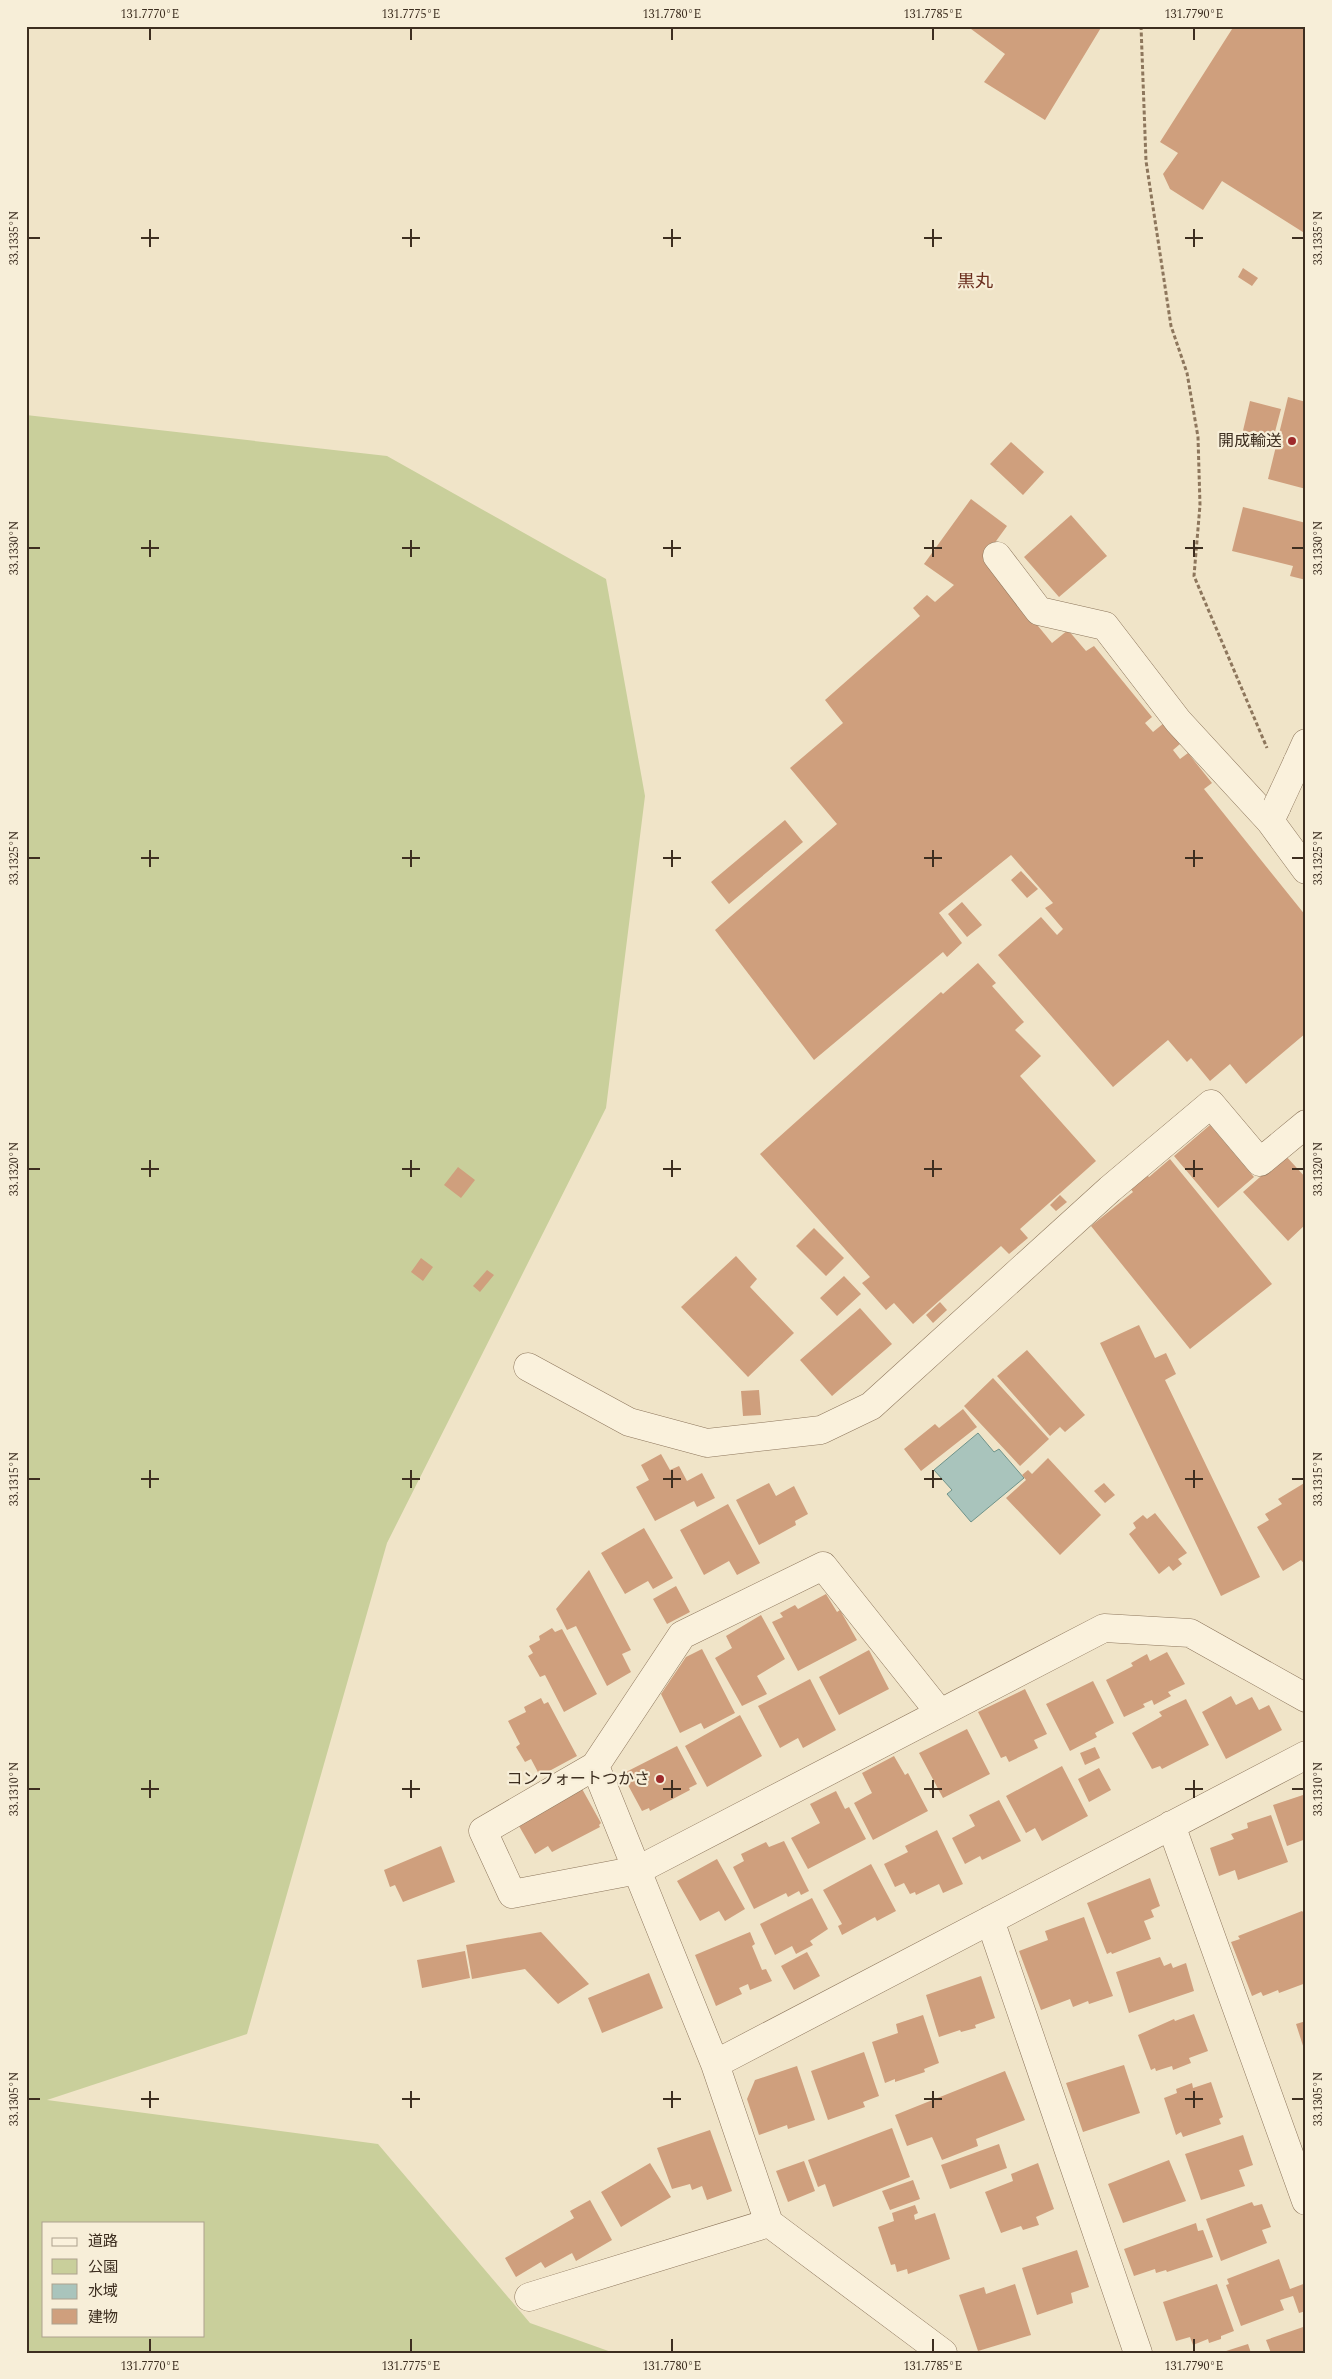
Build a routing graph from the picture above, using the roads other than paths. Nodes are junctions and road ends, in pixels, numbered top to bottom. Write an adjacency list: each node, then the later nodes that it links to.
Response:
1 (997, 556): 3 (street)
2 (1292, 754): 3 (street, bridge)
3 (1274, 814): 4 (street)
4 (1306, 870)
5 (1306, 1124): 6 (street)
6 (528, 1367)
7 (1306, 1698): 8 (street)
8 (940, 1713): 10 (street); 12 (street)
9 (1306, 1755): 11 (street)
10 (595, 1766): 12 (street); 12 (street)
11 (1171, 1825): 13 (street); 15 (street)
12 (638, 1870): 14 (street)
13 (990, 1920): 14 (street); 19 (street)
14 (715, 2064): 16 (street)
15 (1306, 2201)
16 (770, 2223): 17 (street); 18 (street)
17 (529, 2297)
18 (943, 2353)
19 (1138, 2353)

